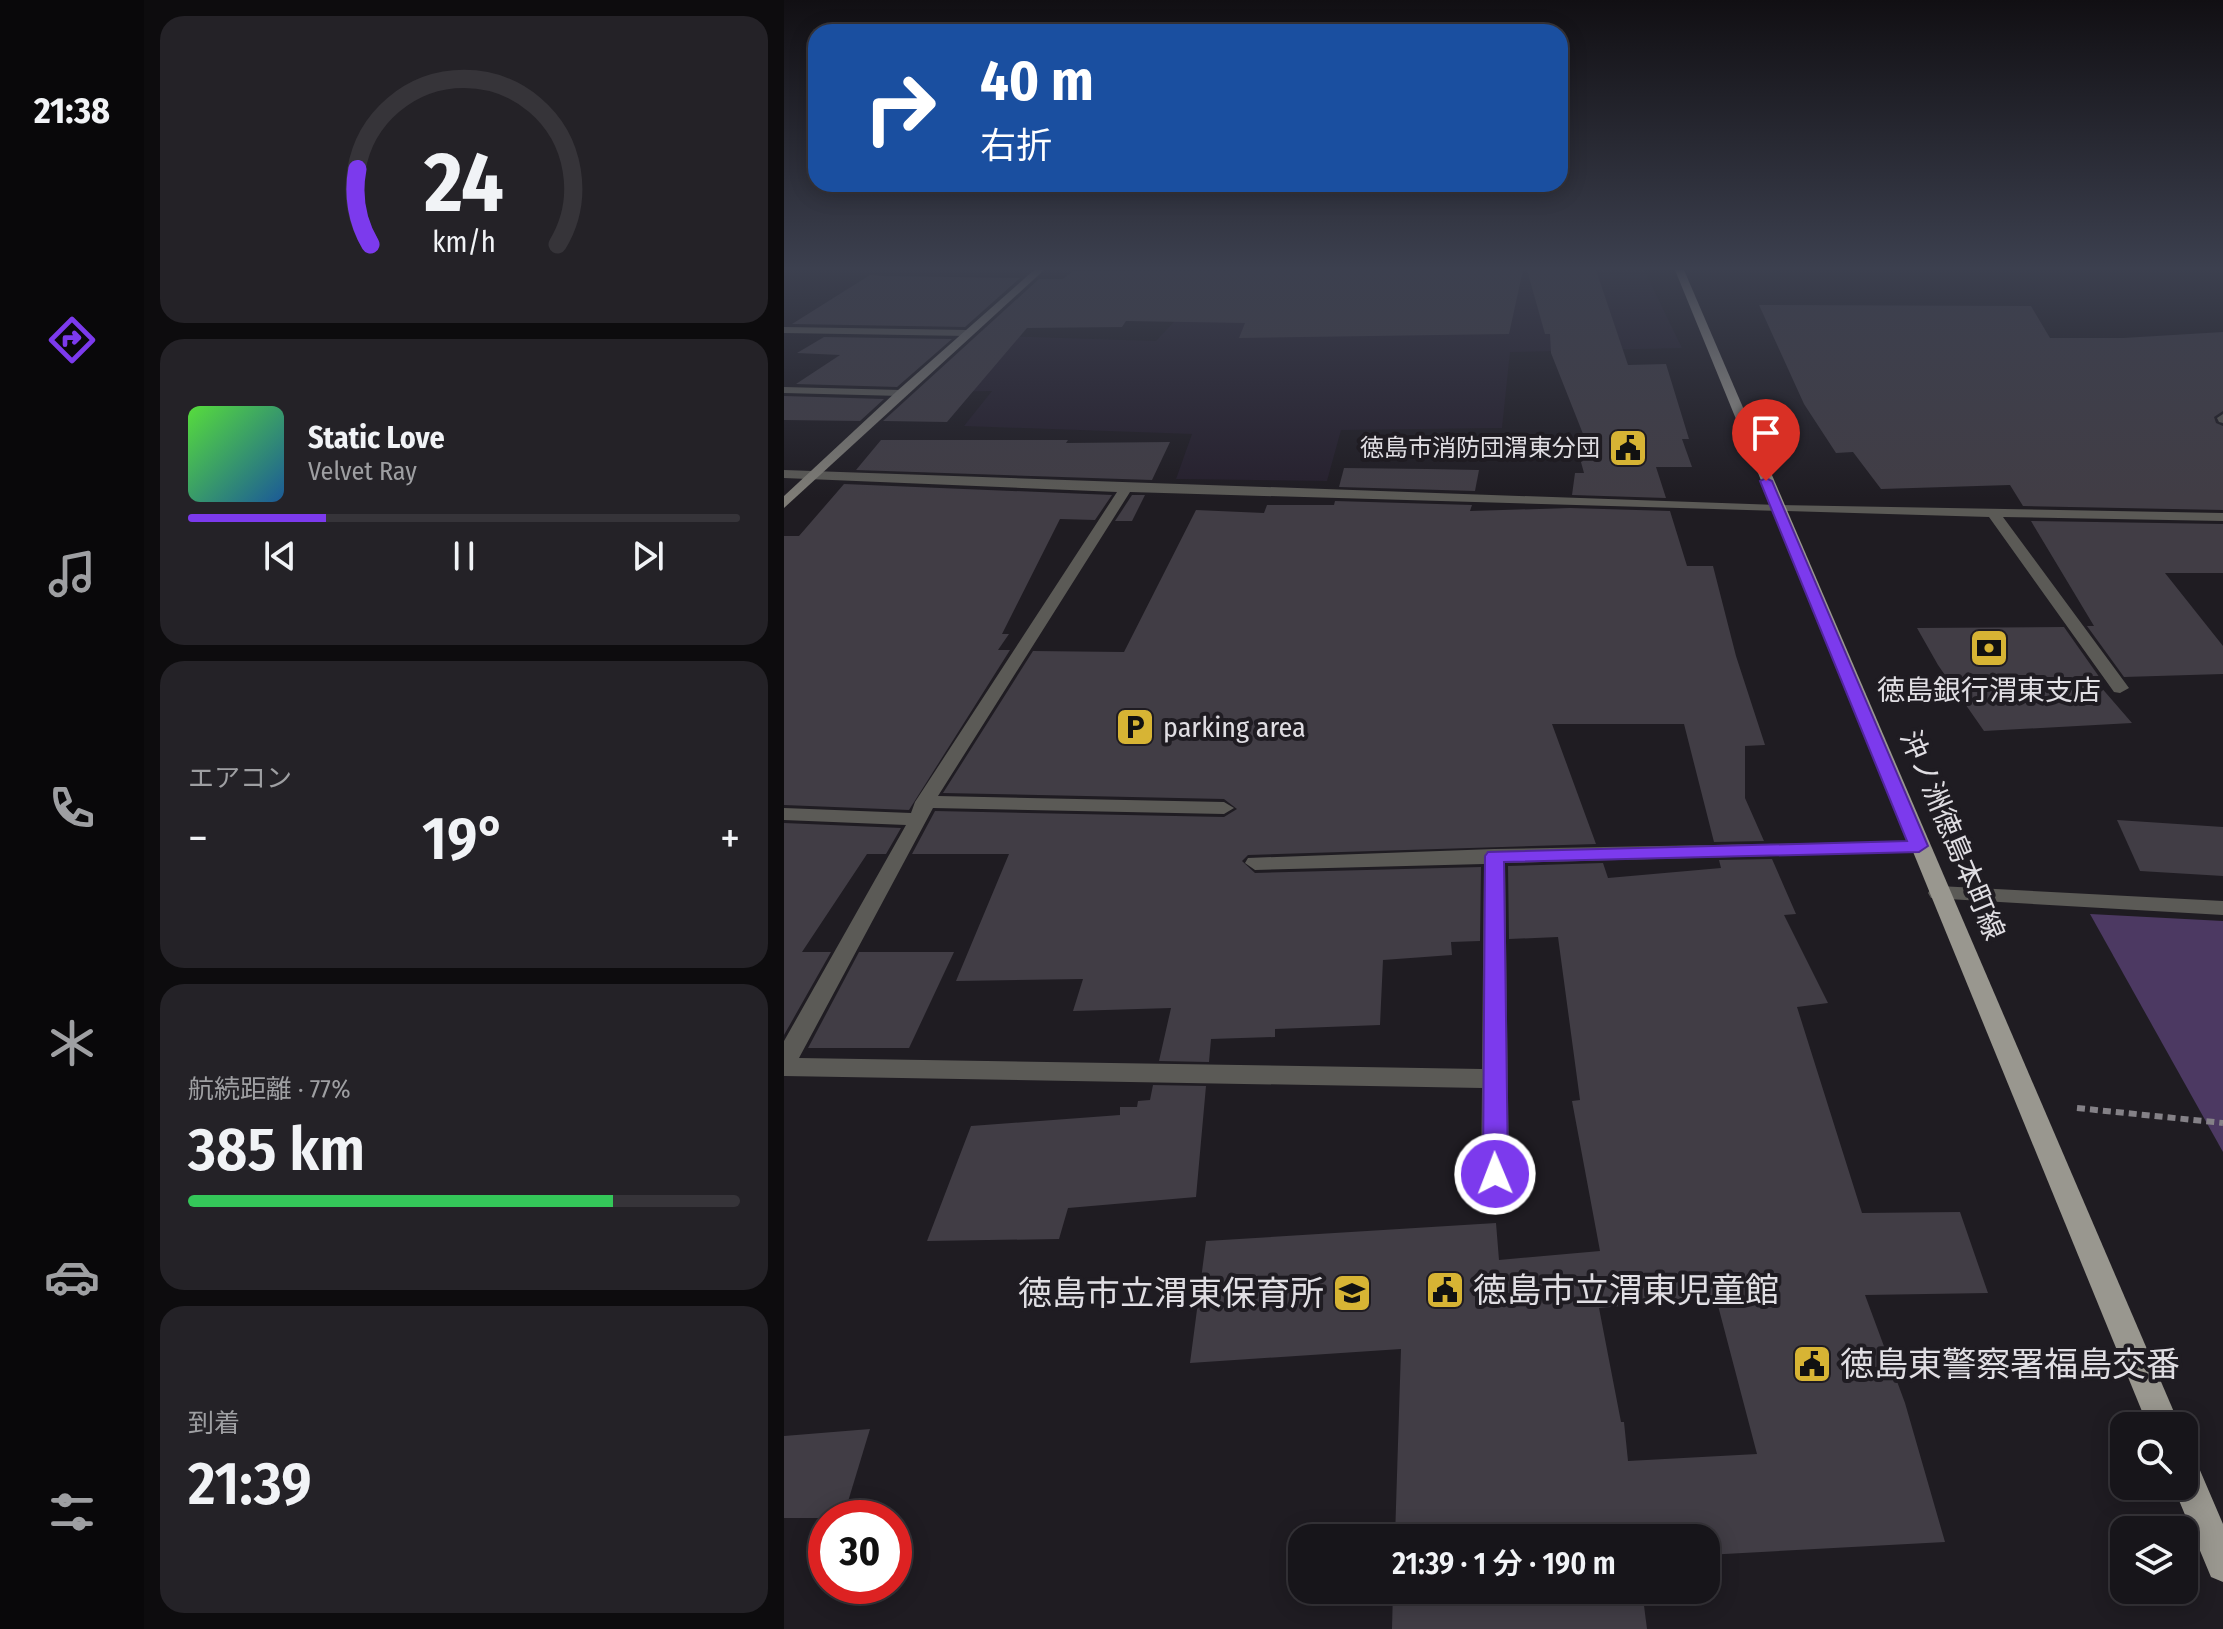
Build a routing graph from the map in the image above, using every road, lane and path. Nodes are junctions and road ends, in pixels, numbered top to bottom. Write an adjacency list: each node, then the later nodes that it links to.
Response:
1 (953, 346): 4 (street)
2 (1710, 346): 9 (main road, 沖ノ洲徳島本町線)
3 (784, 390): 4 (street)
4 (901, 393): 6 (street)
5 (784, 474): 6 (street)
6 (817, 475): 7 (street); 8 (street)
7 (1126, 488): 9 (street); 14 (street)
8 (784, 504)
9 (1778, 509): 10 (street); 16 (main road, 沖ノ洲徳島本町線)
10 (1992, 512): 11 (street); 12 (street)
11 (2223, 517)
12 (2120, 688)
13 (1224, 808): 14 (street)
14 (922, 811): 15 (street); 21 (street)
15 (784, 814)
16 (1919, 846): 17 (street); 19 (main road, 沖ノ洲徳島本町線)
17 (1494, 856): 18 (street); 22 (street)
18 (1255, 863)
19 (1939, 893): 20 (street); 23 (main road, 沖ノ洲徳島本町線)
20 (2223, 908)
21 (784, 1065): 22 (street)
22 (1494, 1079): 25 (street)
23 (2028, 1104): 24 (path); 26 (main road, 沖ノ洲徳島本町線)
24 (2223, 1123)
25 (1495, 1174)
26 (2158, 1412)
27 (2195, 1500): 28 (main road)
28 (2223, 1565)

